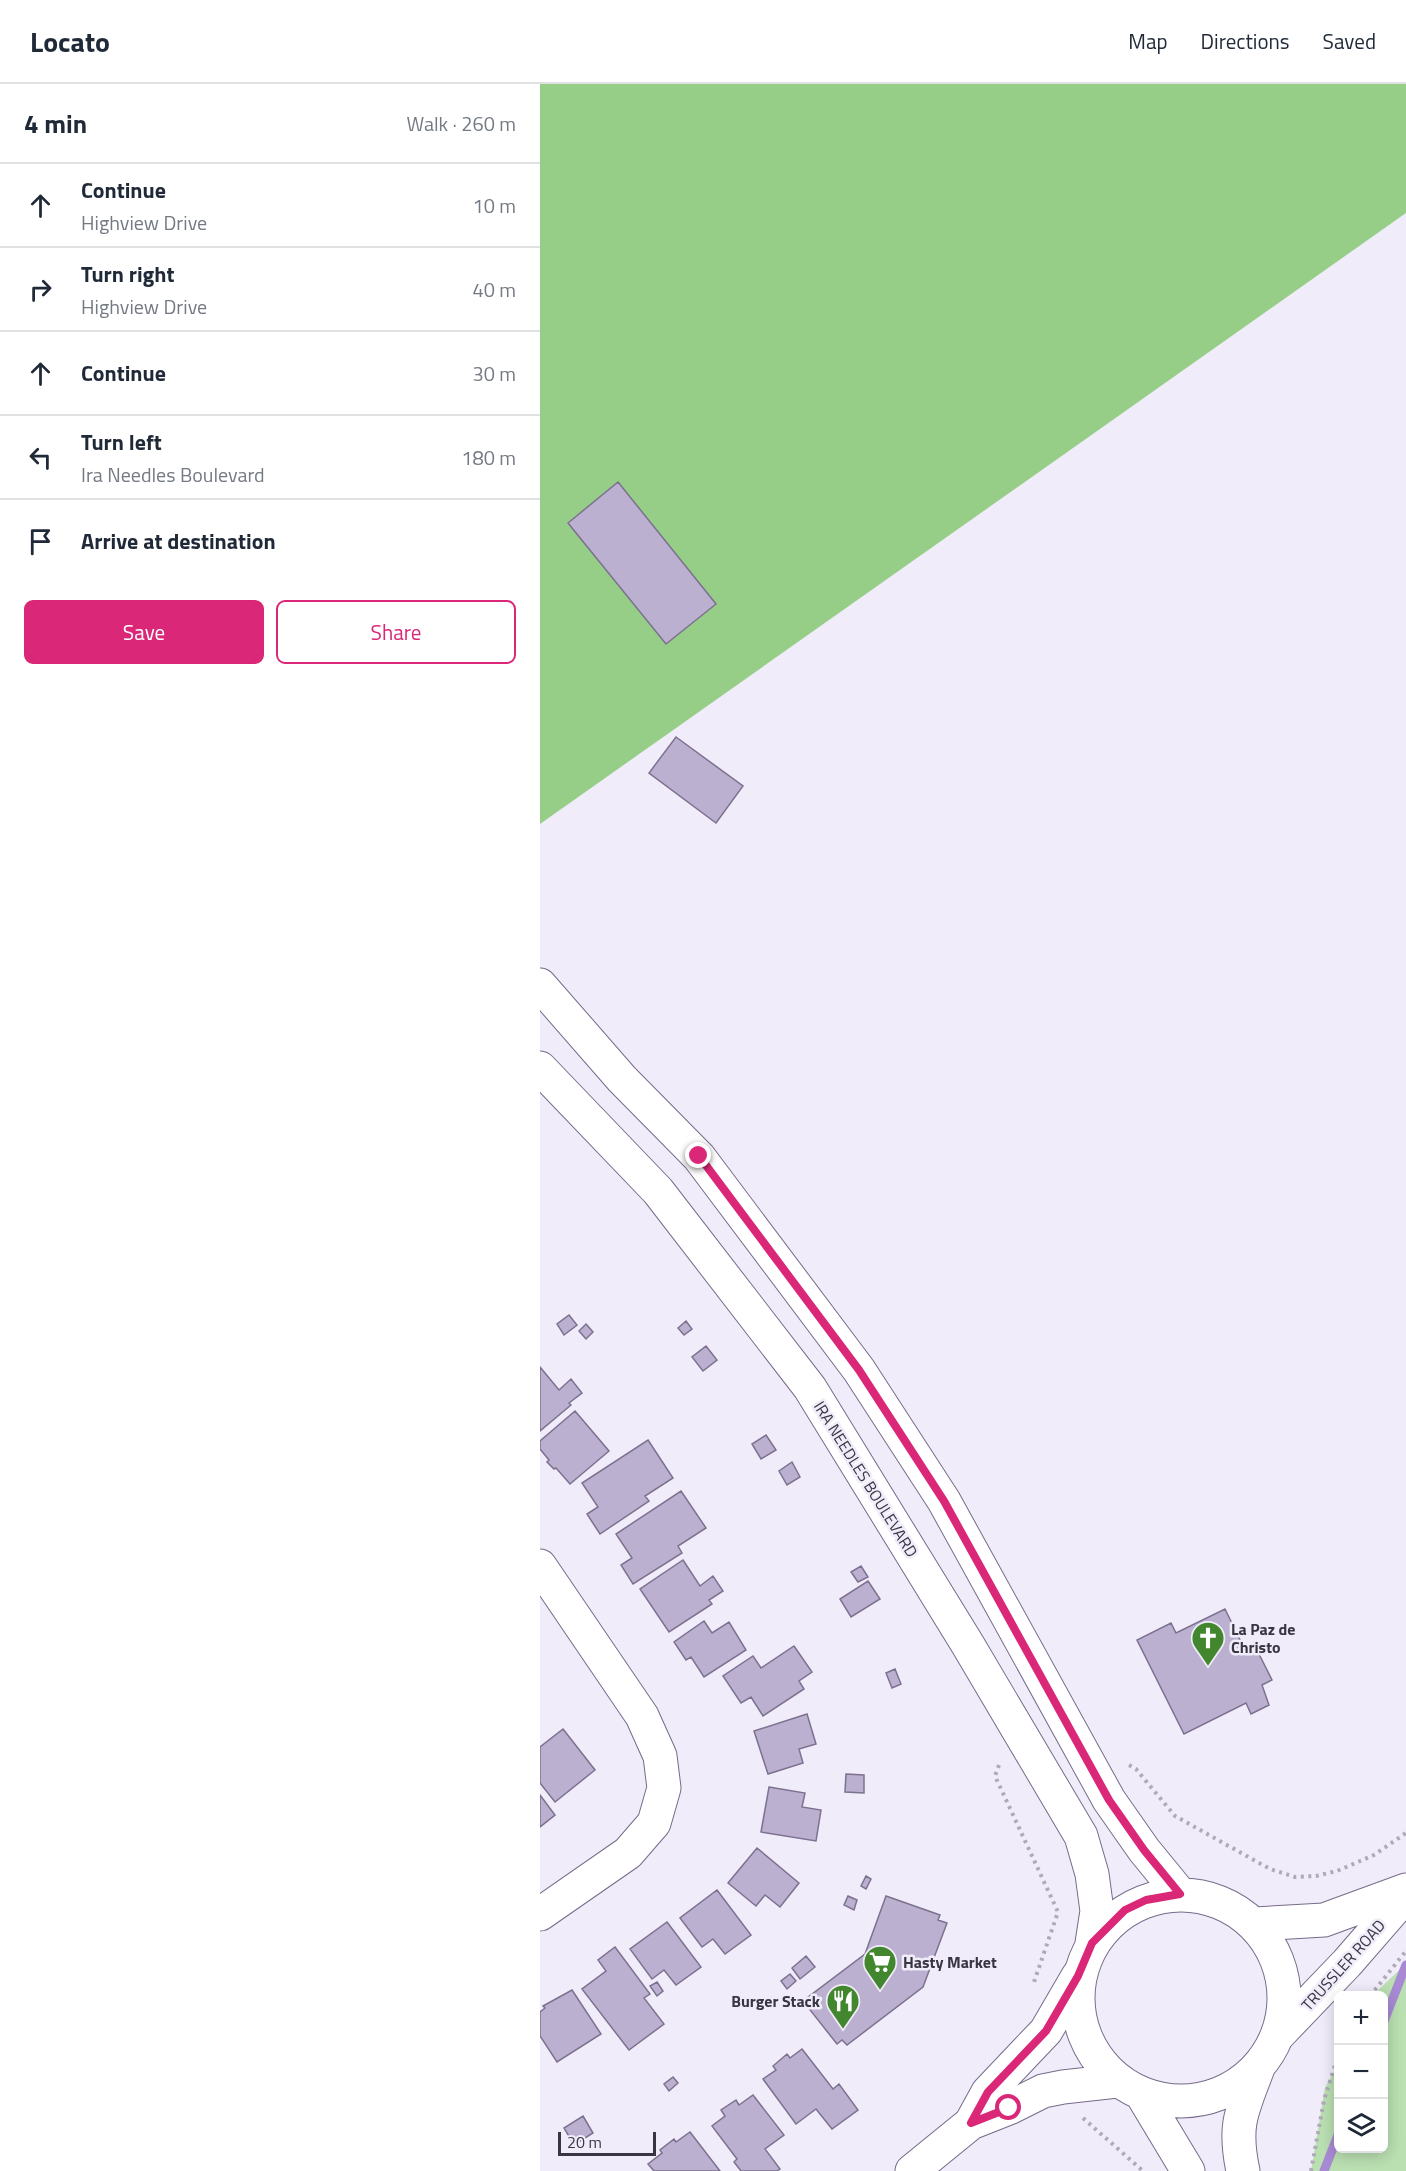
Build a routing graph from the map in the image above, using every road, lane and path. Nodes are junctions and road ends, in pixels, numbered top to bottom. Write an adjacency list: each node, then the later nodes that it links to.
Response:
1 (540, 985): 8 (main road)
2 (540, 1068): 12 (main road, IRA NEEDLES BOULEVARD)
3 (540, 1566): 10 (main road)
4 (1136, 1769): 6 (path)
5 (995, 1776): 16 (path)
6 (1406, 1833)
7 (1406, 1890): 11 (main road, TRUSSLER ROAD)
8 (1180, 1894): 11 (main road); 12 (main road)
9 (1406, 1895): 17 (main road, TRUSSLER ROAD)
10 (540, 1914)
11 (1255, 1924): 17 (main road)
12 (1092, 1943): 14 (main road)
13 (1406, 1950): 15 (path)
14 (1078, 1976): 20 (main road); 22 (main road)
15 (1373, 1991)
16 (1030, 1992)
17 (1278, 2035): 18 (main road)
18 (1259, 2066): 20 (main road); 26 (main road)
19 (1334, 2068): 27 (path)
20 (1129, 2087): 22 (main road); 25 (main road)
21 (1078, 2115): 24 (path)
22 (971, 2123): 23 (main road)
23 (912, 2171)
24 (1143, 2171)
25 (1188, 2171)
26 (1243, 2171)
27 (1311, 2171)

